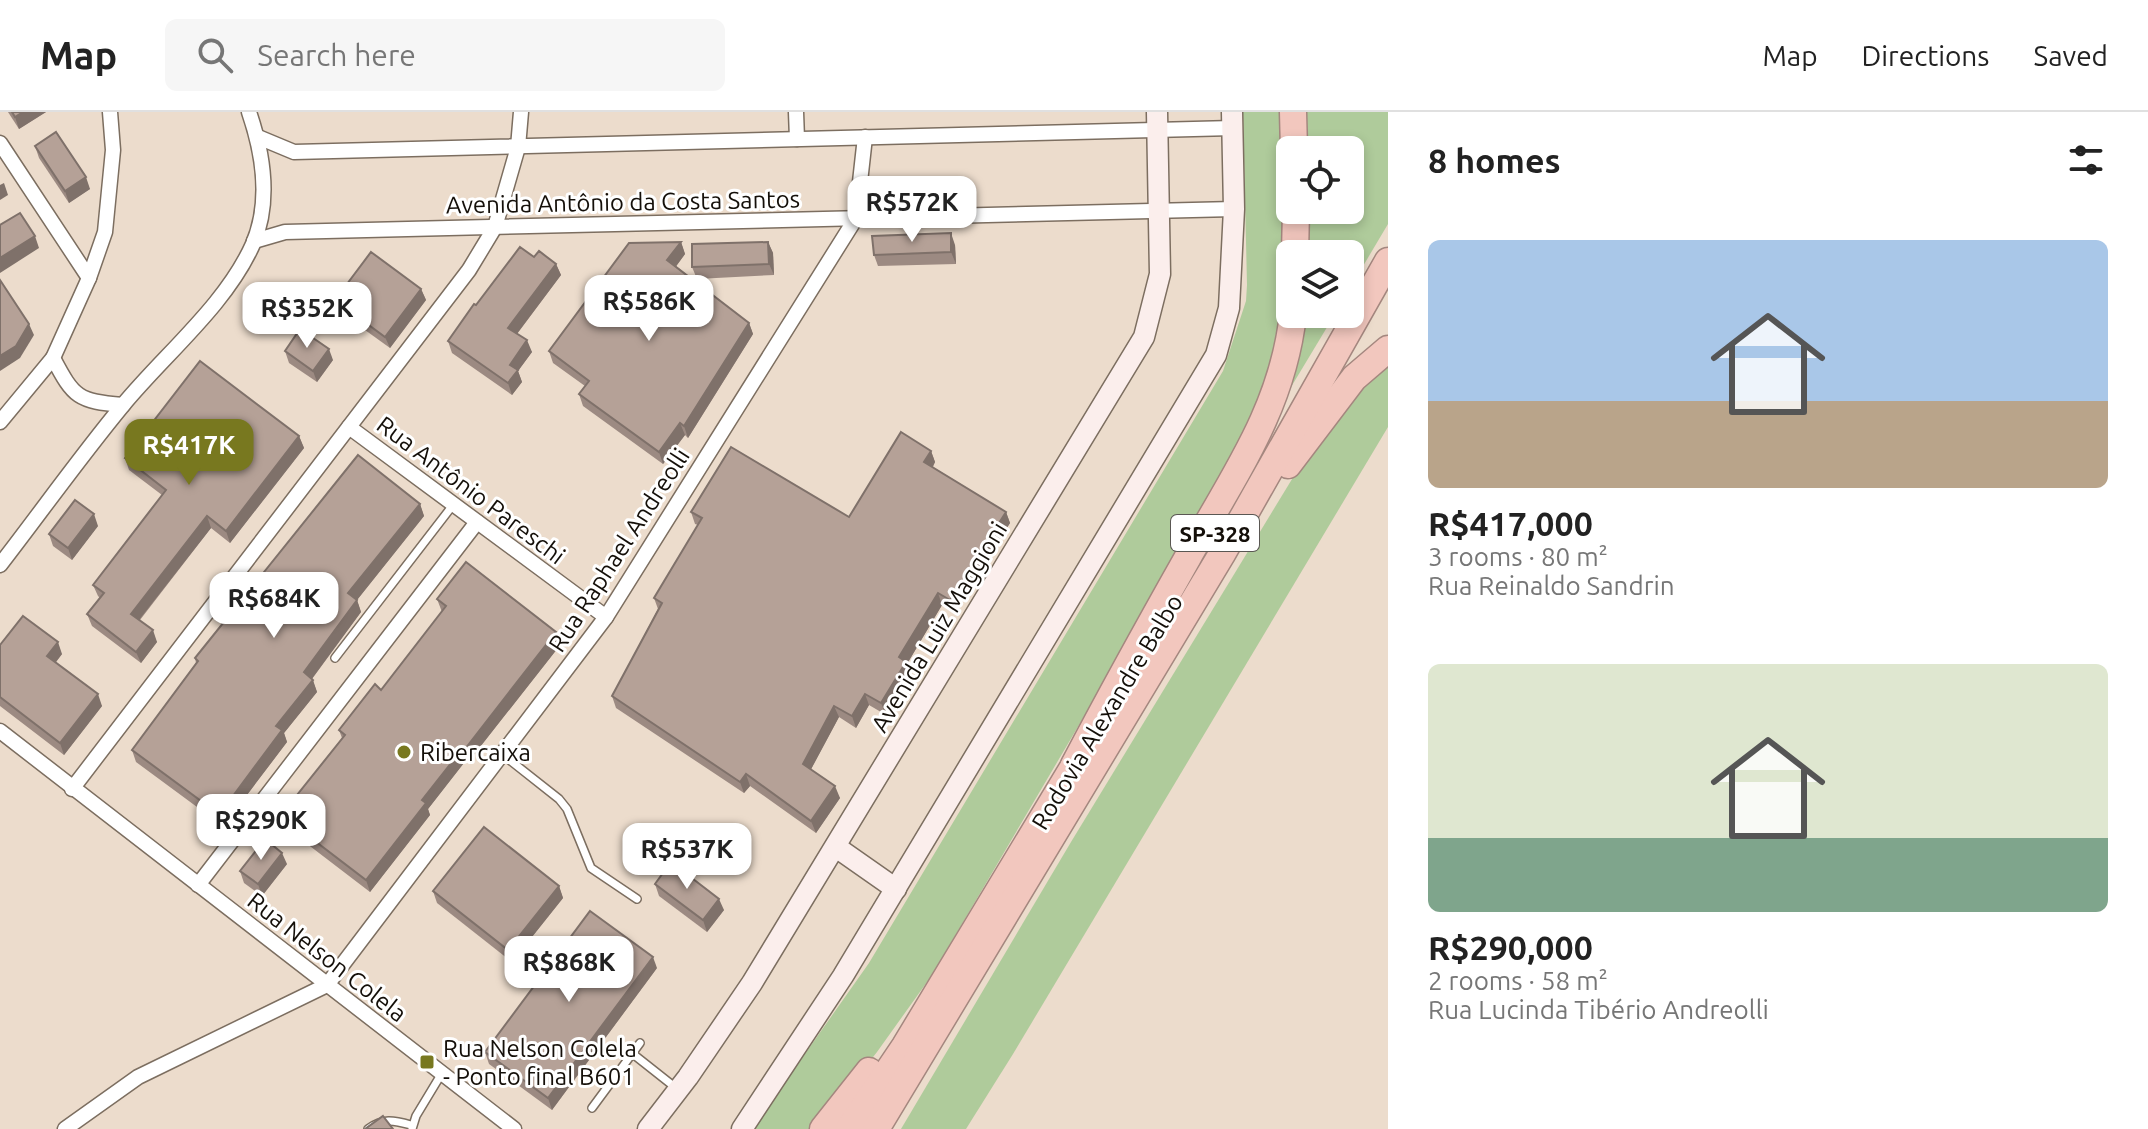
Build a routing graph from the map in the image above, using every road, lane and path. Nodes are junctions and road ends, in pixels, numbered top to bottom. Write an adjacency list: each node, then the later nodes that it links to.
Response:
1 (110, 112): 20 (street)
2 (249, 112): 9 (street)
3 (521, 112): 13 (street)
4 (796, 112): 11 (street)
5 (1293, 112): 8 (highway)
6 (1233, 120): 7 (street); 14 (street)
7 (1157, 121): 10 (street); 15 (street, Avenida Luiz Maggioni)
8 (1294, 136)
9 (258, 137): 13 (street); 18 (street)
10 (865, 137): 11 (street); 16 (street, Rua Raphael Andreolli)
11 (797, 139): 13 (street)
12 (0, 143): 20 (street)
13 (518, 147): 17 (street)
14 (1234, 209): 15 (street, Avenida Antônio da Costa Santos); 40 (street)
15 (1158, 210): 16 (street, Avenida Antônio da Costa Santos); 38 (street, Avenida Luiz Maggioni)
16 (856, 218): 17 (street, Avenida Antônio da Costa Santos); 32 (street, Rua Raphael Andreolli)
17 (495, 227): 18 (street, Avenida Antônio da Costa Santos); 27 (street)
18 (254, 241): 25 (street)
19 (1388, 261): 21 (highway, Rodovia Alexandre Balbo / SP-328)
20 (89, 278): 24 (street)
21 (1367, 296): 30 (highway, Rodovia Alexandre Balbo / SP-328); 36 (highway, Rodovia Alexandre Balbo / SP-328)
22 (1292, 328): 36 (highway)
23 (1388, 349): 30 (highway)
24 (53, 358): 25 (street); 26 (street)
25 (123, 405): 31 (street)
26 (0, 422)
27 (349, 427): 28 (street, Rua Antônio Pareschi); 37 (street)
28 (454, 505): 29 (street, Rua Antônio Pareschi); 33 (lane)
29 (477, 522): 32 (street, Rua Antônio Pareschi); 39 (street)
30 (1222, 554): 43 (highway, Rodovia Alexandre Balbo / SP-328)
31 (0, 565)
32 (606, 617): 35 (street, Rua Raphael Andreolli)
33 (335, 658)
34 (0, 731): 37 (street, Rua Nelson Colela)
35 (502, 754): 41 (lane); 44 (street, Rua Raphael Andreolli)
36 (1070, 774): 42 (highway, Rodovia Alexandre Balbo / SP-328)
37 (72, 789): 39 (street, Rua Nelson Colela)
38 (836, 847): 40 (street); 48 (street, Avenida Luiz Maggioni)
39 (198, 885): 44 (street, Rua Nelson Colela)
40 (896, 889): 55 (street)
41 (637, 899)
42 (994, 900): 56 (highway); 57 (highway, Rodovia Alexandre Balbo / SP-328)
43 (975, 967): 58 (highway, Rodovia Alexandre Balbo / SP-328); 59 (highway)
44 (327, 985): 47 (street, Rua Nelson Colela); 51 (street, Rua Raphael Andreolli)
45 (640, 1043): 46 (lane)
46 (633, 1054): 48 (lane); 49 (lane)
47 (442, 1073): 50 (lane); 53 (street, Rua Nelson Colela)
48 (678, 1089): 54 (street, Avenida Luiz Maggioni)
49 (592, 1108)
50 (412, 1127): 52 (lane)
51 (65, 1129)
52 (368, 1129)
53 (514, 1129)
54 (648, 1129)
55 (742, 1129)
56 (823, 1129)
57 (849, 1129)
58 (876, 1129)
59 (888, 1129)

